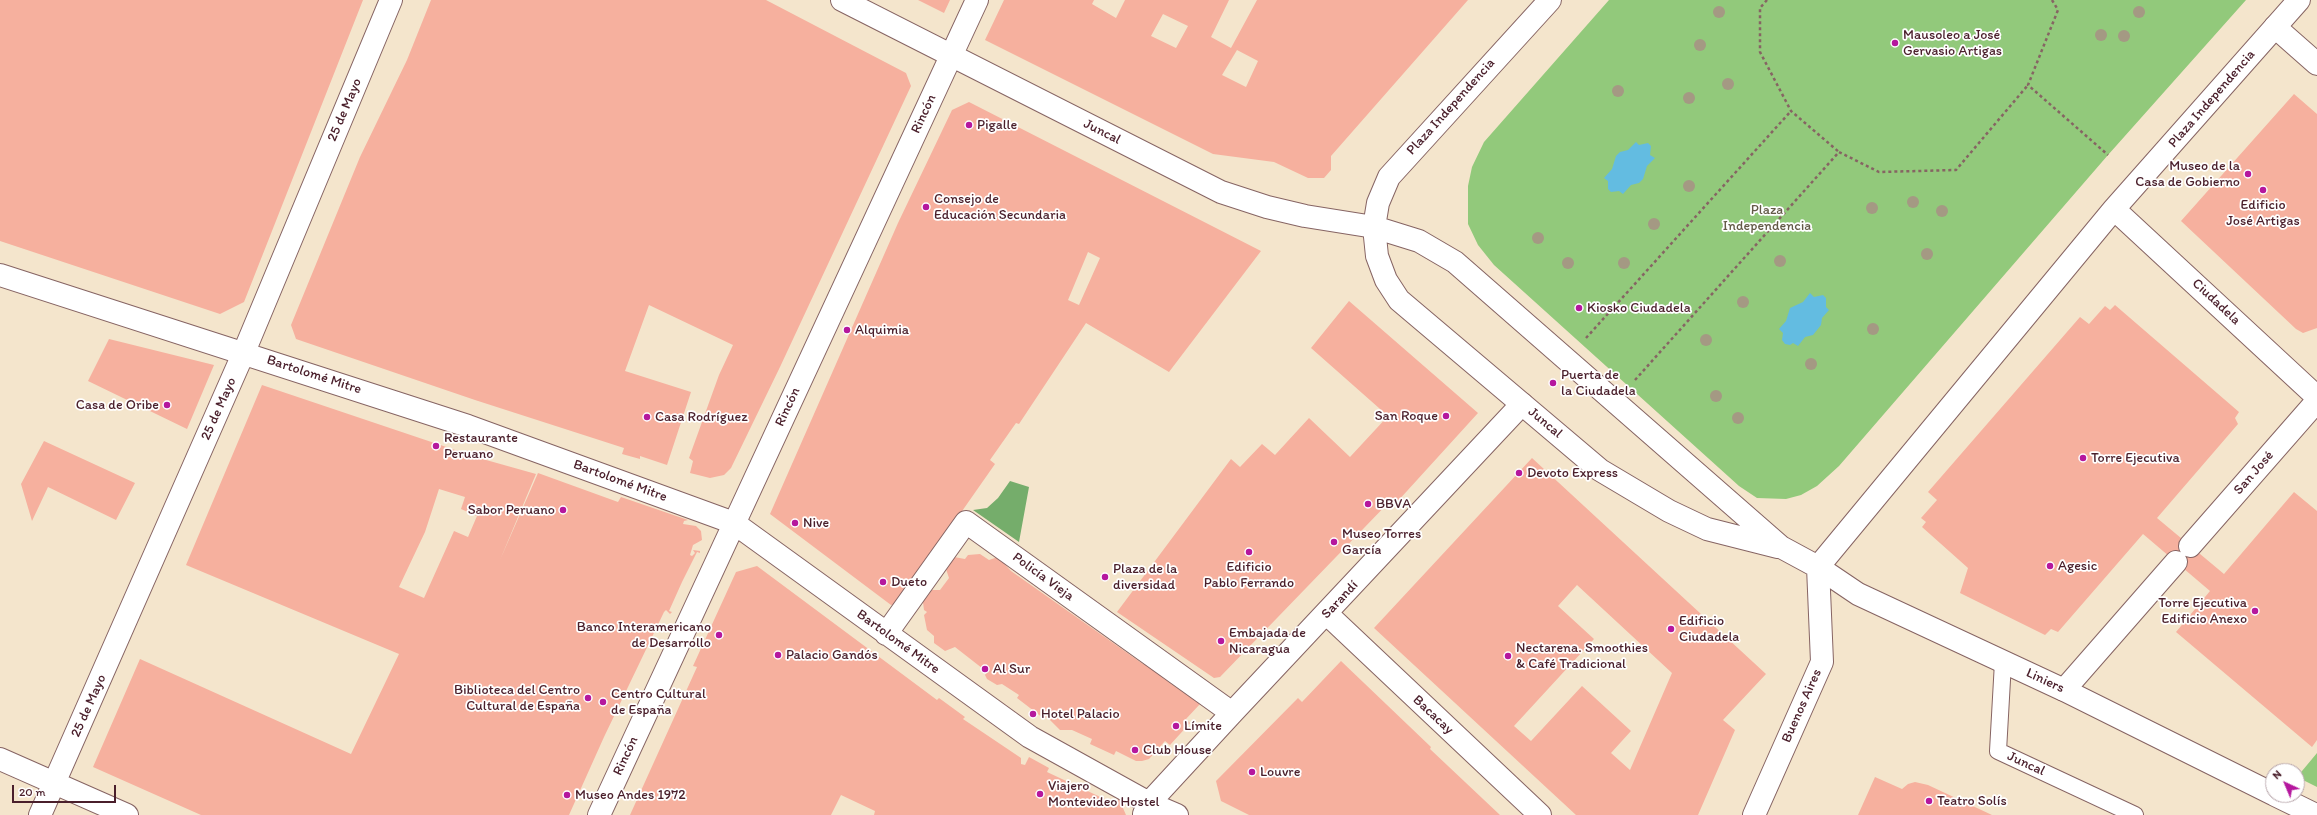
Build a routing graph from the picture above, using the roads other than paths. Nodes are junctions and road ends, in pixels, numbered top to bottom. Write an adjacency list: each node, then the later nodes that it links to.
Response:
1 (391, 0): 12 (street, 25 de Mayo)
2 (842, 0): 7 (street, Juncal)
3 (977, 0): 7 (street, Rincón)
4 (1550, 0): 10 (street, Plaza Independencia)
5 (2299, 0): 6 (street, Plaza Independencia)
6 (2274, 27): 8 (street); 9 (street, Plaza Independencia)
7 (951, 56): 10 (street, Juncal); 16 (street, Rincón)
8 (2317, 64)
9 (2114, 209): 13 (street, Ciudadela); 20 (street, Plaza Independencia)
10 (1374, 227): 15 (street, Juncal); 18 (street, Juncal)
11 (0, 275): 12 (street, Bartolomé Mitre)
12 (244, 352): 16 (street, Bartolomé Mitre); 27 (street, 25 de Mayo)
13 (2317, 397)
14 (2317, 401): 17 (street, San José)
15 (1522, 404): 18 (street, Juncal); 21 (street, Sarandí)
16 (734, 523): 22 (street, Bartolomé Mitre); 33 (street, Rincón)
17 (2190, 546)
18 (1781, 547): 20 (street, Juncal)
19 (2176, 562): 24 (street)
20 (1818, 567): 23 (street, Liniers); 36 (street, Buenos Aires)
21 (1326, 614): 25 (street, Sarandí); 35 (street, Bacacay)
22 (886, 634): 25 (street, Policía Vieja); 30 (street, Bartolomé Mitre)
23 (2003, 662): 24 (street, Liniers); 37 (lane, Juncal)
24 (2064, 690): 28 (street, Liniers)
25 (1232, 713): 30 (street, Sarandí)
26 (0, 759): 27 (street)
27 (54, 783): 31 (street, 25 de Mayo); 32 (street)
28 (2265, 790)
29 (2292, 803): 38 (street, Liniers)
30 (1147, 809): 34 (street, Bartolomé Mitre)
31 (40, 815)
32 (128, 815)
33 (599, 815)
34 (1177, 815)
35 (1540, 815)
36 (1754, 815)
37 (2135, 815)
38 (2316, 815)

